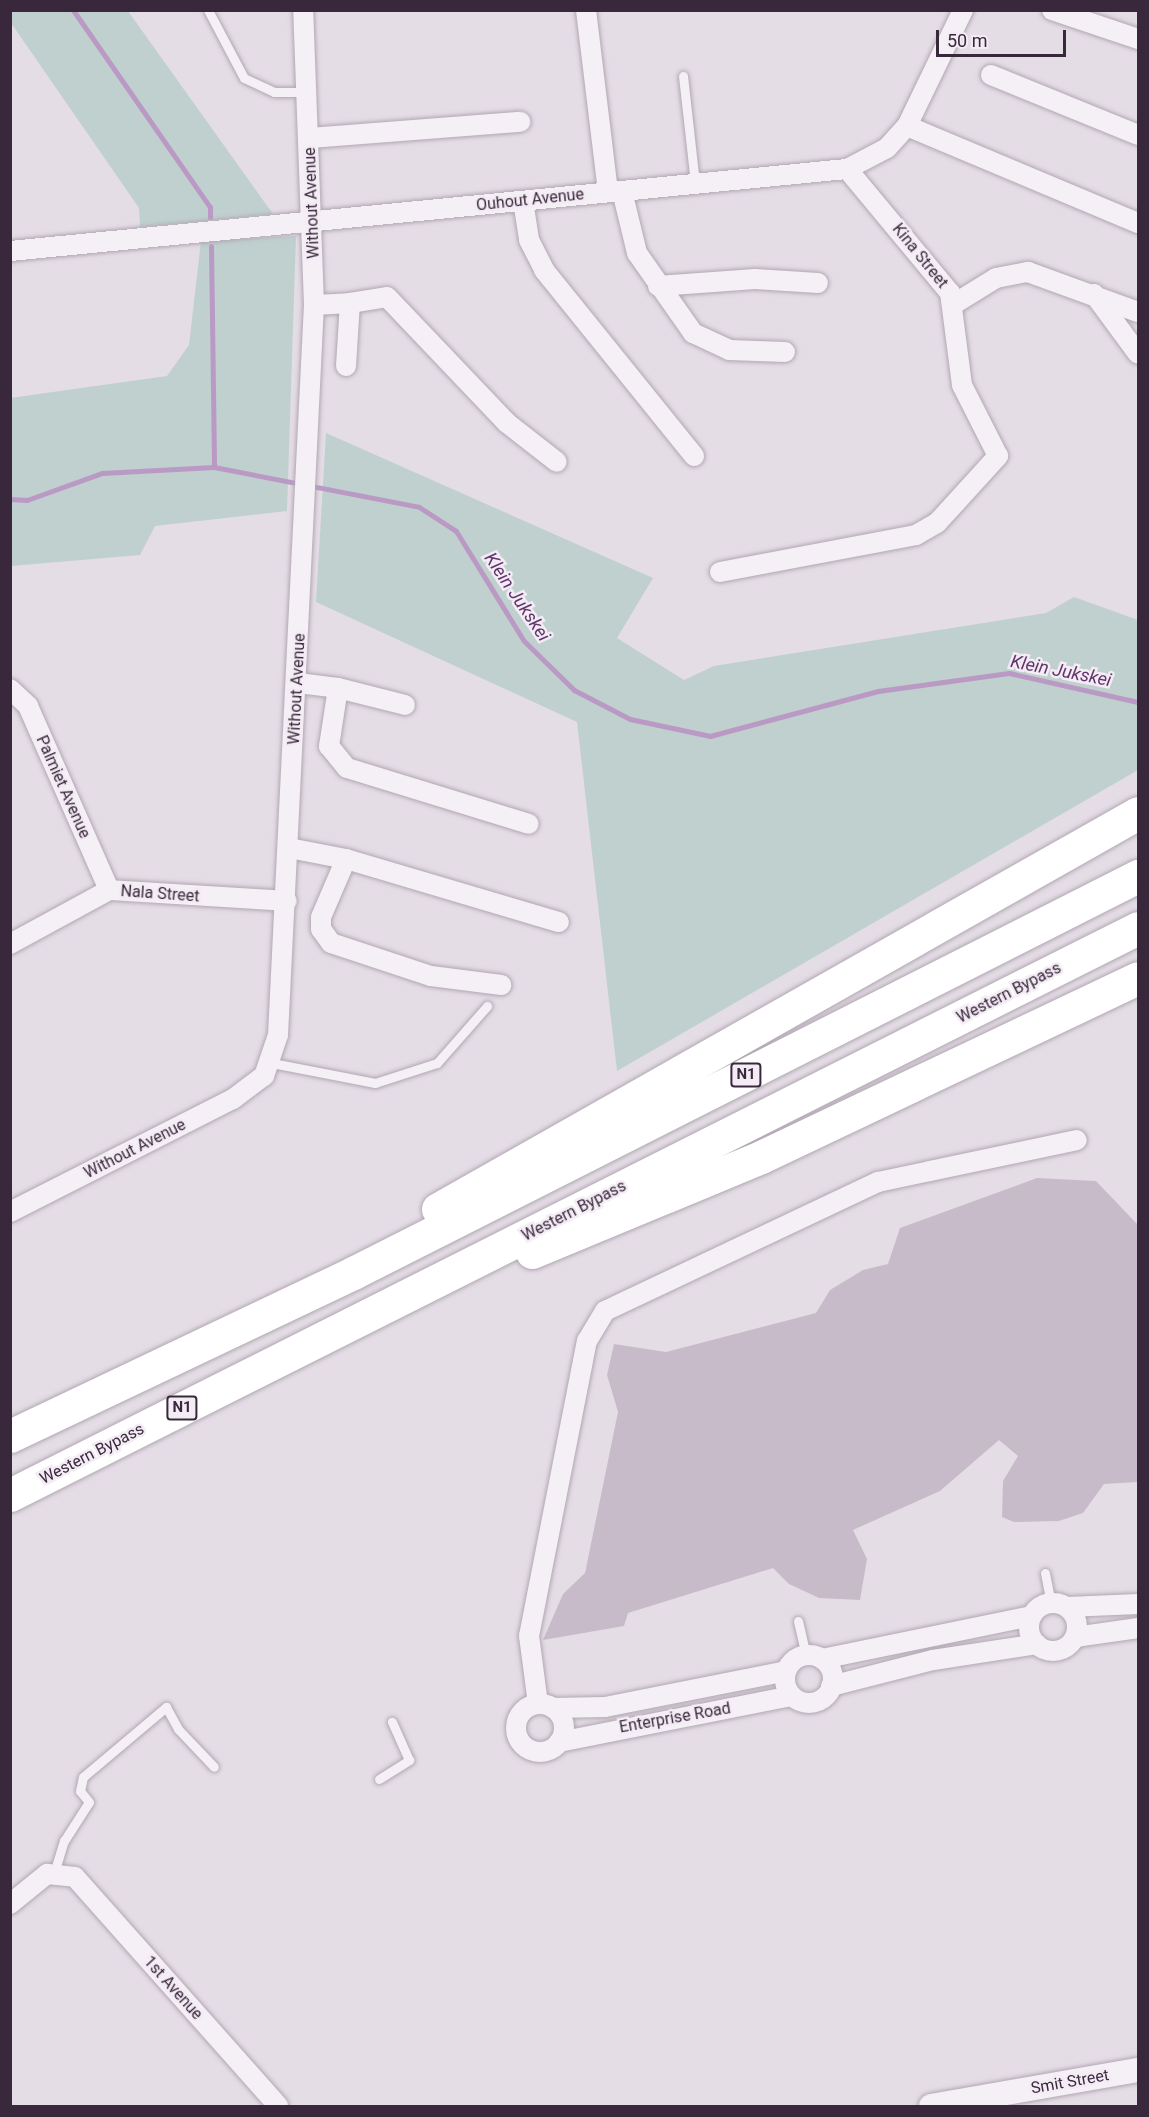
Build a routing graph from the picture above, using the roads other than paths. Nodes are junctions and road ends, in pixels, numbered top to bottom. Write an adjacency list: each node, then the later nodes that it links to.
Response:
1 (208, 10): 9 (lane)
2 (303, 10): 9 (street, Without Avenue)
3 (586, 10): 16 (street)
4 (963, 10): 11 (street, Ouhout Avenue)
5 (1052, 10): 6 (street)
6 (1138, 39)
7 (991, 75): 12 (street)
8 (683, 76): 15 (lane)
9 (308, 92): 13 (street, Without Avenue)
10 (520, 122): 13 (street)
11 (907, 126): 14 (street, Ouhout Avenue); 19 (street)
12 (1138, 135)
13 (310, 138): 18 (street, Without Avenue)
14 (847, 168): 15 (street, Ouhout Avenue); 25 (street, Kina Street)
15 (695, 183): 16 (street, Ouhout Avenue)
16 (615, 192): 17 (street, Ouhout Avenue); 22 (street)
17 (523, 201): 18 (street, Ouhout Avenue); 31 (street)
18 (314, 222): 20 (street, Ouhout Avenue); 26 (street, Without Avenue)
19 (1138, 223)
20 (10, 251)
21 (818, 283): 22 (street)
22 (658, 286): 28 (street)
23 (1094, 294): 25 (street); 27 (street); 29 (street)
24 (350, 303): 26 (street); 30 (street); 32 (street)
25 (954, 304): 33 (street, Kina Street)
26 (314, 305): 34 (street, Without Avenue)
27 (1138, 312)
28 (785, 352)
29 (1138, 354)
30 (346, 366)
31 (694, 456)
32 (557, 462)
33 (720, 572)
34 (298, 683): 35 (street); 40 (street, Without Avenue)
35 (338, 688): 37 (street); 39 (street)
36 (10, 689): 43 (street, Palmiet Avenue)
37 (405, 705)
38 (1138, 813): 54 (highway)
39 (529, 824)
40 (289, 848): 41 (street); 44 (street, Without Avenue)
41 (346, 859): 45 (street); 49 (street)
42 (1138, 876): 54 (highway, N1)
43 (109, 890): 44 (street, Nala Street); 47 (street, Nala Street)
44 (286, 902): 51 (street, Without Avenue)
45 (559, 922)
46 (1138, 928): 55 (highway, Western Bypass / N1)
47 (10, 944)
48 (1138, 978): 55 (highway)
49 (501, 985)
50 (487, 1006): 51 (lane)
51 (272, 1063): 53 (street, Without Avenue)
52 (1077, 1140): 70 (street)
53 (10, 1212)
54 (353, 1272): 56 (highway, N1)
55 (354, 1320): 57 (highway, Western Bypass / N1)
56 (10, 1436)
57 (10, 1495)
58 (1045, 1573): 60 (lane)
59 (1138, 1604): 60 (street)
60 (1059, 1605): 61 (street); 64 (street)
61 (1032, 1616): 65 (street); 66 (street)
62 (798, 1622): 66 (lane)
63 (1138, 1628): 64 (street)
64 (1076, 1636): 65 (street)
65 (1037, 1644): 68 (street)
66 (814, 1657): 67 (street); 68 (street)
67 (786, 1671): 69 (street); 70 (street, Enterprise Road)
68 (831, 1686): 69 (street)
69 (792, 1696): 72 (street, Enterprise Road)
70 (545, 1706): 72 (street); 72 (street)
71 (392, 1722): 74 (lane)
72 (559, 1742)
73 (214, 1767): 75 (lane)
74 (380, 1779)
75 (60, 1873): 76 (street); 78 (street, 1st Avenue)
76 (10, 1905)
77 (1138, 2070): 79 (street, Smit Street)
78 (278, 2106)
79 (931, 2106)

